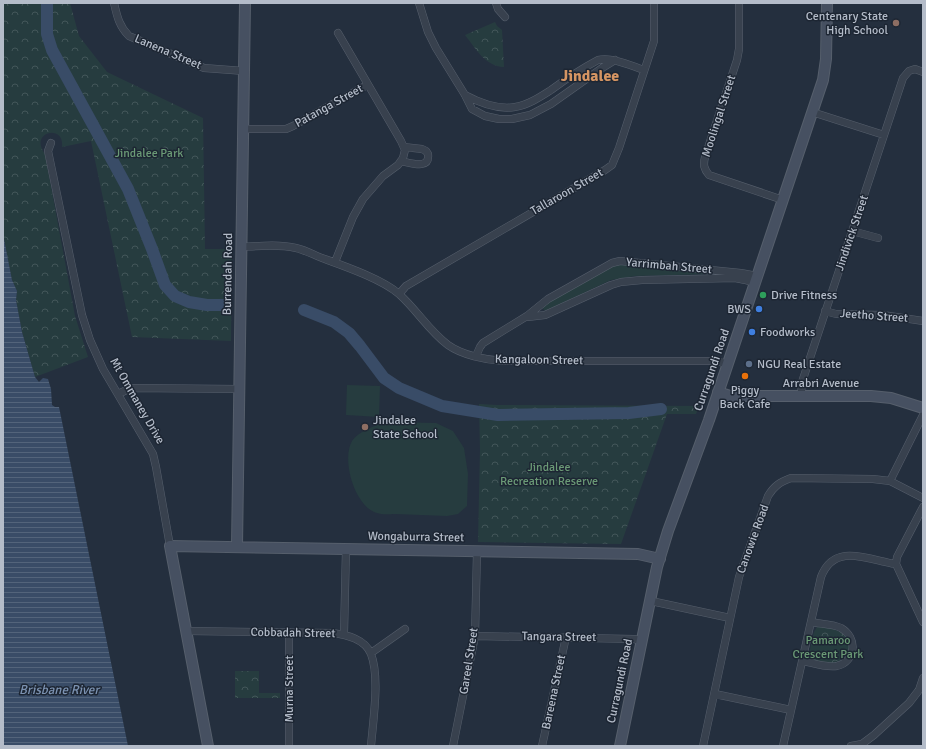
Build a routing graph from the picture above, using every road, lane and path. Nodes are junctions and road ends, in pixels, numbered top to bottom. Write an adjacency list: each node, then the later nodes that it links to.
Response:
1 (114, 3): 12 (street, Lanena Street)
2 (245, 3): 12 (street, Burrendah Road)
3 (419, 3): 15 (street)
4 (496, 3): 8 (street)
5 (654, 3): 11 (street, Tallaroon Street)
6 (739, 3): 22 (street, Moolingal Street)
7 (827, 3): 16 (street, Curragundi Road)
8 (505, 17)
9 (338, 33): 14 (street)
10 (615, 60): 11 (street); 15 (street); 15 (street)
11 (644, 70): 28 (street, Tallaroon Street)
12 (244, 71): 17 (street, Burrendah Road)
13 (923, 72): 18 (street, Jindivick Street)
14 (367, 84): 17 (street, Patanga Street); 20 (street)
15 (465, 95)
16 (812, 112): 18 (street); 22 (street, Curragundi Road)
17 (243, 129): 25 (street, Burrendah Road)
18 (884, 135): 23 (street, Jindivick Street)
19 (51, 143): 36 (street, Mt Ommaney Drive)
20 (404, 147): 21 (street); 21 (street)
21 (401, 161): 26 (street)
22 (783, 200): 27 (street, Curragundi Road)
23 (852, 231): 24 (street); 29 (street, Jindivick Street)
24 (878, 238)
25 (241, 247): 26 (street, Kangaloon Street); 34 (street, Burrendah Road)
26 (334, 262): 28 (street, Kangaloon Street)
27 (756, 280): 30 (street, Yarrimbah Street); 30 (street, Yarrimbah Street); 33 (street, Curragundi Road)
28 (399, 294): 32 (street, Kangaloon Street)
29 (825, 311): 31 (street, Jeetho Street); 37 (street, Jindivick Street)
30 (524, 318): 32 (street, Yarrimbah Street)
31 (923, 319)
32 (476, 356): 33 (street, Kangaloon Street)
33 (727, 364): 35 (street, Curragundi Road)
34 (239, 389): 36 (street); 44 (street, Burrendah Road)
35 (718, 392): 37 (street, Arrabri Avenue); 47 (street, Curragundi Road)
36 (118, 394): 43 (street, Mt Ommaney Drive)
37 (802, 396): 38 (street, Arrabri Avenue)
38 (923, 408)
39 (923, 415): 40 (street)
40 (890, 481): 41 (street, Canowie Road); 50 (street, Canowie Road)
41 (923, 498)
42 (923, 507): 48 (street)
43 (170, 546): 44 (street, Wongaburra Street); 54 (street, Mt Ommaney Drive)
44 (237, 546): 45 (street, Wongaburra Street)
45 (346, 549): 46 (street, Wongaburra Street); 56 (street)
46 (477, 552): 47 (street, Wongaburra Street); 57 (street, Gareel Street)
47 (660, 558): 49 (street, Curragundi Road)
48 (896, 564): 51 (street); 52 (street)
49 (651, 601): 50 (street); 59 (street, Curragundi Road)
50 (730, 618): 63 (street, Canowie Road)
51 (810, 622): 61 (street); 61 (street)
52 (923, 622)
53 (405, 629): 60 (street)
54 (187, 631): 55 (street, Cobbadah Street); 65 (street, Mt Ommaney Drive)
55 (289, 632): 56 (street, Cobbadah Street); 66 (street, Murna Street)
56 (344, 634): 60 (street, Cobbadah Street)
57 (475, 636): 58 (street, Tangara Street); 68 (street, Gareel Street)
58 (566, 637): 59 (street, Tangara Street); 69 (street, Bareena Street)
59 (642, 641): 70 (street, Curragundi Road)
60 (371, 653): 67 (street)
61 (803, 661): 64 (street)
62 (923, 678): 73 (street)
63 (715, 694): 64 (street); 71 (street, Canowie Road)
64 (791, 710): 72 (street)
65 (208, 746)
66 (289, 746)
67 (371, 746)
68 (453, 746)
69 (542, 746)
70 (620, 746)
71 (703, 746)
72 (783, 746)
73 (851, 746)

